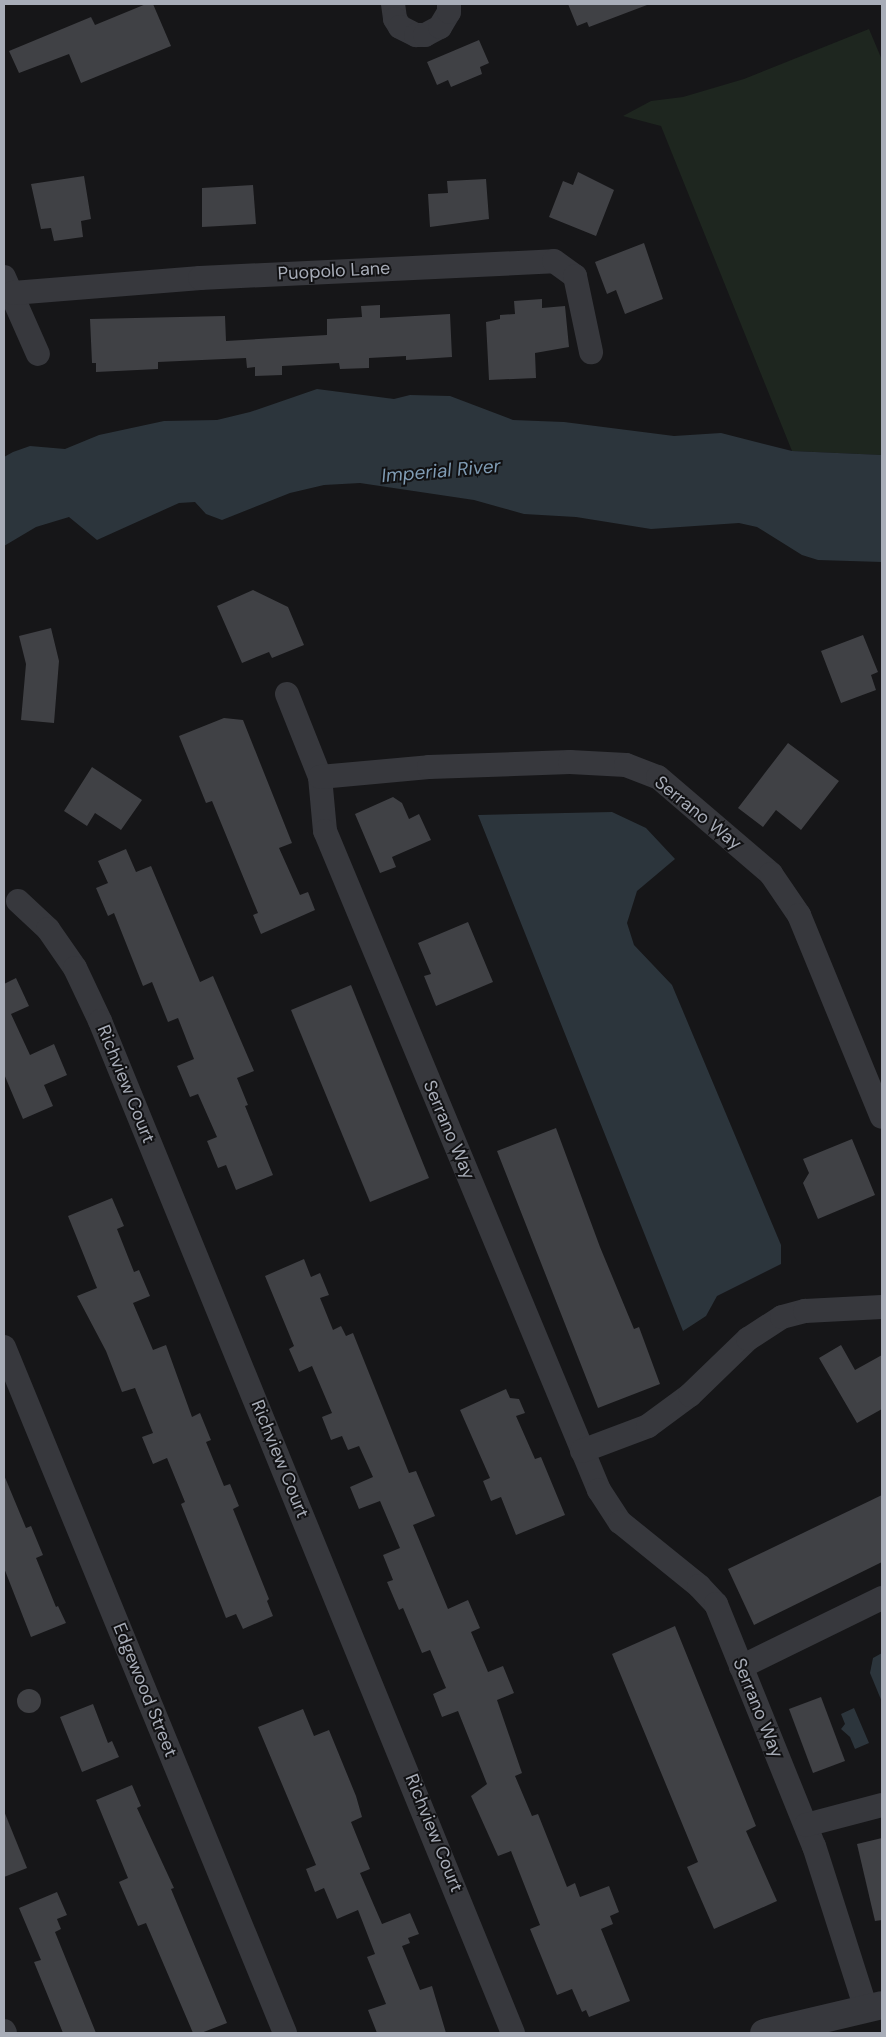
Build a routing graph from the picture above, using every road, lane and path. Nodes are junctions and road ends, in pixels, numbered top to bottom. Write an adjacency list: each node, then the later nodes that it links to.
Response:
1 (393, 4): 2 (street)
2 (449, 4)
3 (8, 285): 4 (street, Puopolo Lane); 5 (street)
4 (591, 352)
5 (38, 354)
6 (287, 694): 7 (street, Serrano Way)
7 (320, 777): 9 (street, Serrano Way); 12 (street, Serrano Way)
8 (18, 901): 19 (street, Richview Court)
9 (882, 1117)
10 (882, 1308): 12 (street)
11 (4, 1347): 18 (street, Edgewood Street)
12 (582, 1451): 14 (street, Serrano Way)
13 (882, 1598): 14 (street)
14 (741, 1667): 16 (street, Serrano Way)
15 (882, 1806): 16 (street)
16 (806, 1825): 17 (street, Serrano Way)
17 (874, 2007): 20 (street)
18 (285, 2033)
19 (513, 2033)
20 (764, 2033)

